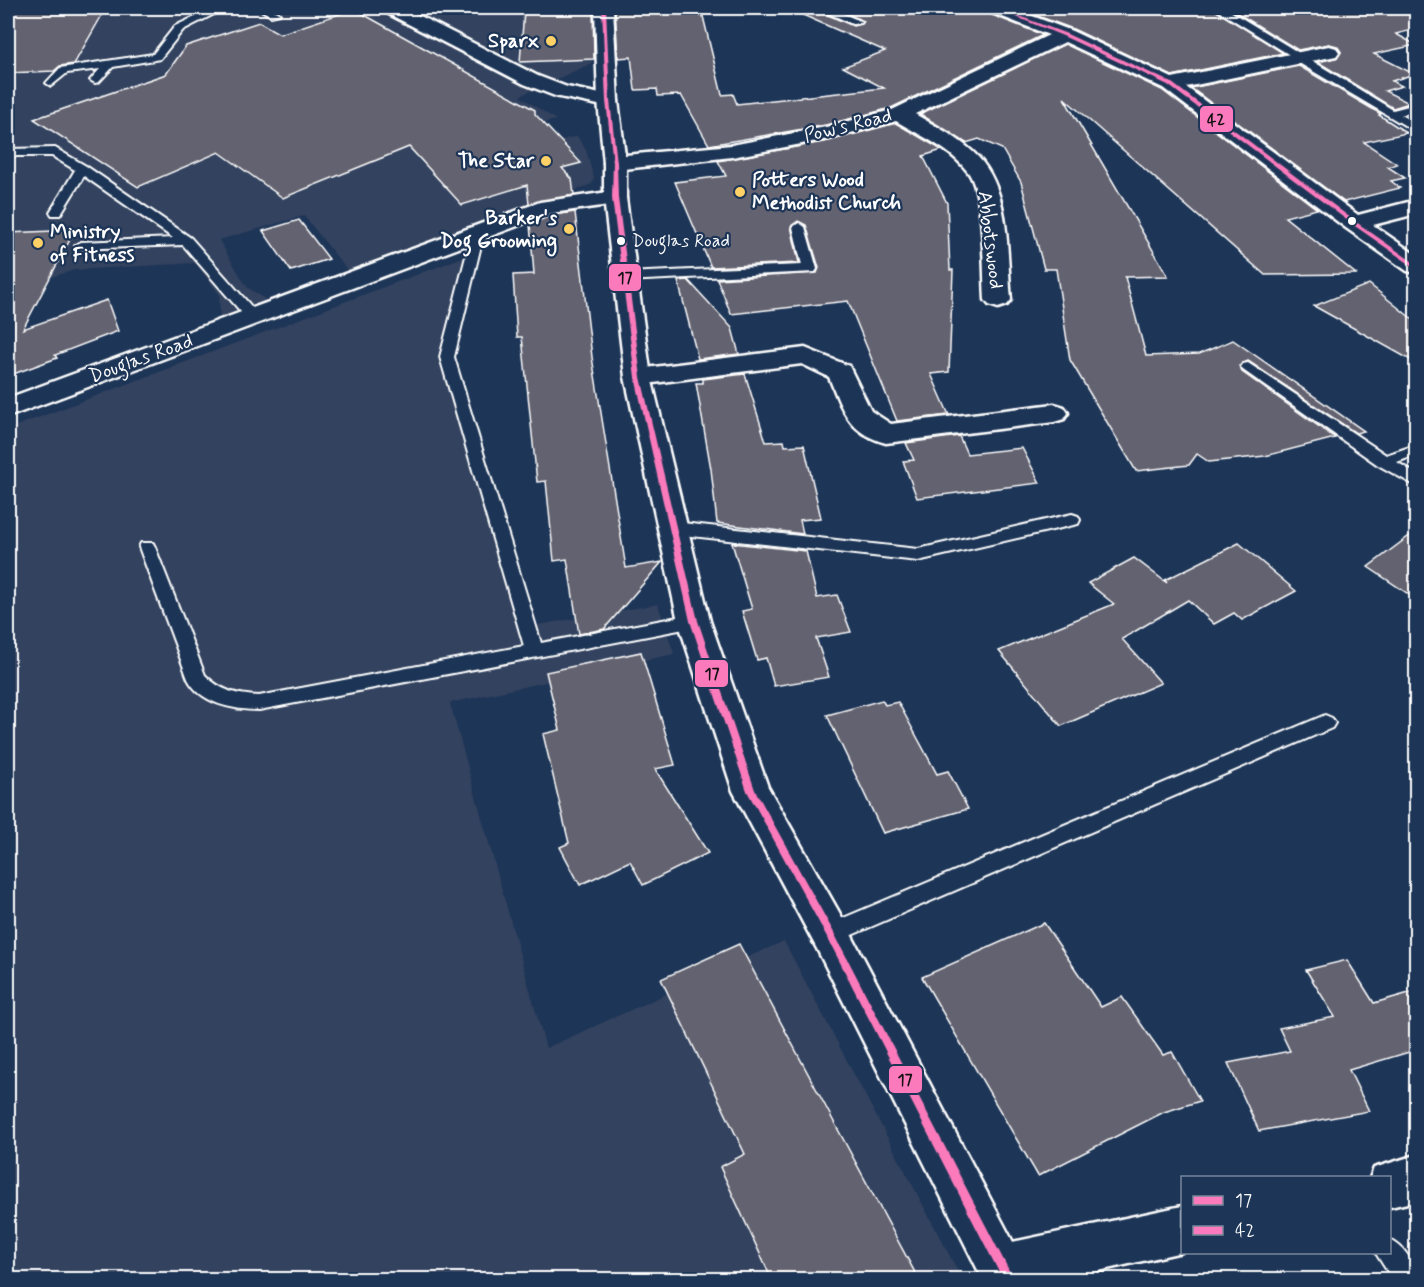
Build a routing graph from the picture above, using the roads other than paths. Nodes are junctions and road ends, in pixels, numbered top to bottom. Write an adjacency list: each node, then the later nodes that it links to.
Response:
1 (141, 8): 2 (lane)
2 (146, 8)
3 (221, 8): 15 (lane)
4 (263, 8): 10 (lane)
5 (391, 8): 19 (street)
6 (604, 8): 19 (street)
7 (822, 8): 11 (lane)
8 (996, 8): 12 (street)
9 (1219, 8): 14 (lane)
10 (275, 14)
11 (857, 22)
12 (1065, 35): 18 (street); 21 (street, Pow's Road)
13 (1329, 52): 14 (street)
14 (1300, 58): 18 (street); 22 (lane)
15 (110, 64): 16 (lane); 17 (lane)
16 (95, 80)
17 (51, 83)
18 (1170, 84): 30 (street)
19 (608, 101): 25 (street)
20 (1416, 107): 22 (lane)
21 (899, 114): 25 (street, Pow's Road); 37 (street, Abbotswood)
22 (1392, 114): 23 (lane)
23 (1416, 129)
24 (8, 152): 26 (lane)
25 (615, 163): 27 (street)
26 (82, 169): 29 (lane); 33 (lane)
27 (615, 198): 32 (street, Douglas Road); 36 (street)
28 (1416, 207): 30 (street)
29 (56, 212)
30 (1354, 223): 35 (street)
31 (799, 227): 36 (lane)
32 (478, 233): 38 (street, Douglas Road); 50 (lane)
33 (186, 241): 34 (lane); 38 (lane)
34 (81, 246)
35 (1416, 266)
36 (625, 277): 40 (street)
37 (998, 300)
38 (253, 317): 41 (street, Douglas Road)
39 (1248, 367): 44 (lane)
40 (638, 377): 42 (street); 47 (street)
41 (8, 408)
42 (1054, 413)
43 (1416, 450): 44 (lane)
44 (1384, 461): 45 (lane)
45 (1416, 481)
46 (1072, 520): 47 (lane)
47 (673, 528): 49 (street)
48 (147, 547): 50 (lane)
49 (694, 621): 50 (lane); 52 (street)
50 (534, 651)
51 (1325, 723): 52 (lane)
52 (830, 934): 57 (street)
53 (1416, 1178): 54 (street)
54 (1391, 1184)
55 (1181, 1229): 57 (street)
56 (1390, 1254): 58 (lane)
57 (1006, 1274)
58 (1409, 1280)

